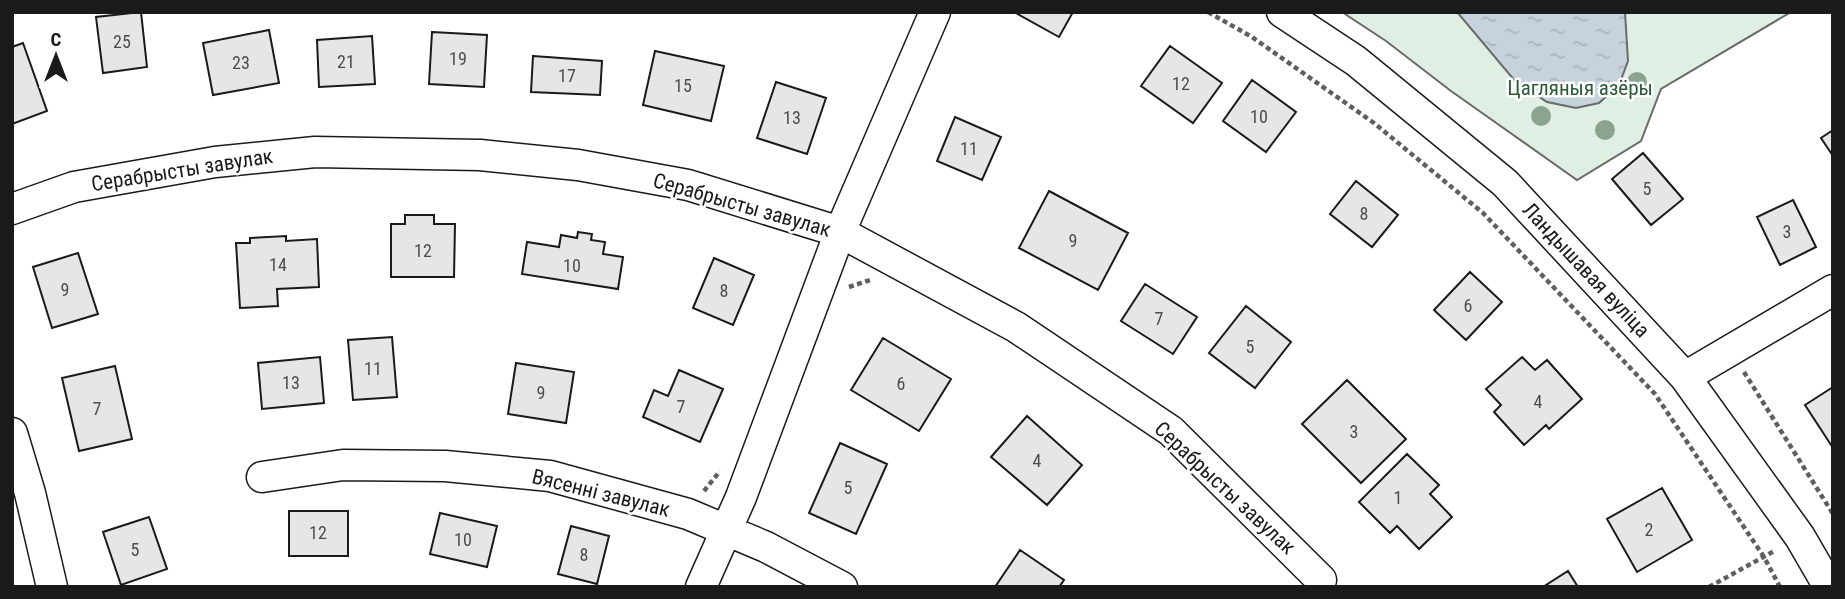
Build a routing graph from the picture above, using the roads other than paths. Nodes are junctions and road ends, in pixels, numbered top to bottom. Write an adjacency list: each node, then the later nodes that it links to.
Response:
1 (935, 12): 4 (street)
2 (1282, 12): 6 (street, Ландышавая вуліца)
3 (12, 209): 4 (street, Серабрысты завулак)
4 (841, 232): 9 (street); 10 (street, Серабрысты завулак)
5 (1833, 290): 6 (street)
6 (1685, 376): 14 (street, Ландышавая вуліца)
7 (12, 433): 11 (street)
8 (262, 477): 9 (street, Вясенні завулак)
9 (726, 529): 12 (street); 13 (street, Вясенні завулак)
10 (1321, 580)
11 (52, 587)
12 (701, 587)
13 (842, 587)
14 (1829, 587)

